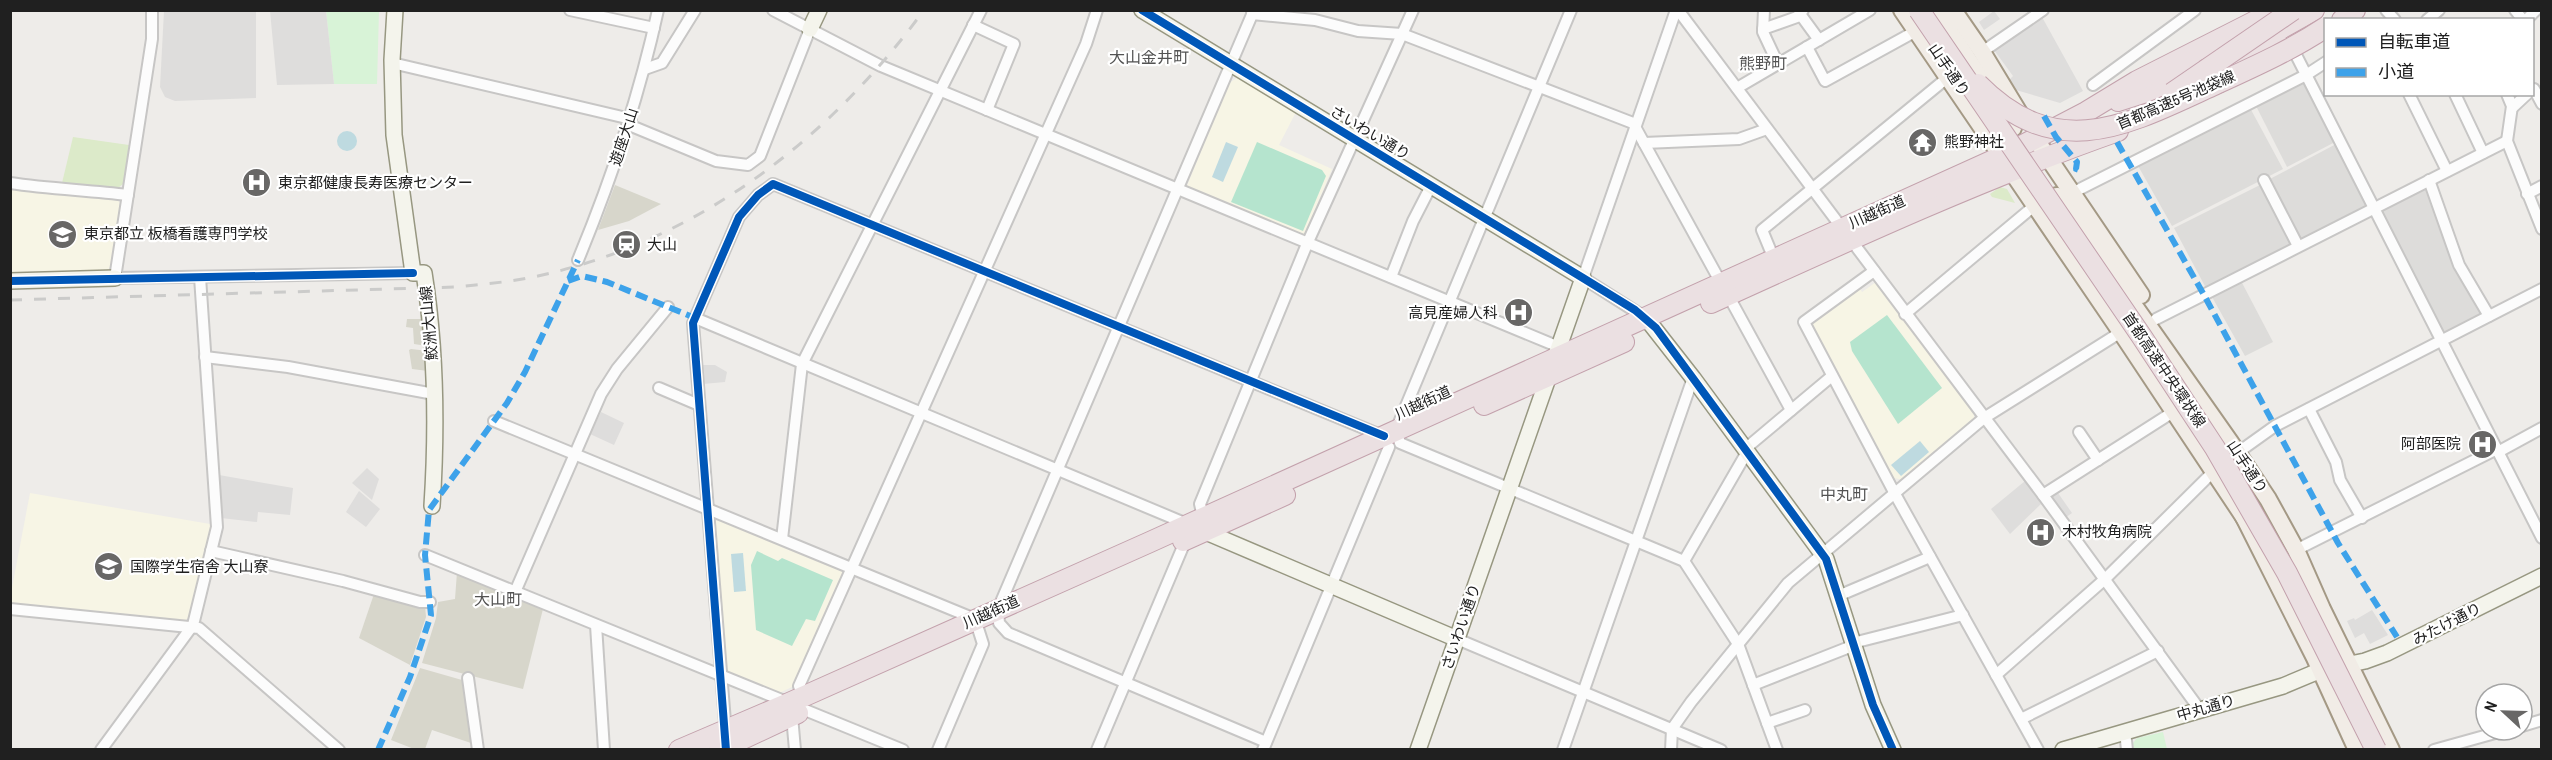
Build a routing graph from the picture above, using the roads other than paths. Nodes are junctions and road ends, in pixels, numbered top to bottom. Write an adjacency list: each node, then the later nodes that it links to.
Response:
1 (152, 10): 86 (street)
2 (395, 10): 40 (street, 鮫洲大山線)
3 (570, 10): 29 (street)
4 (658, 10): 29 (street, 遊座大山)
5 (694, 10): 44 (street)
6 (773, 10): 30 (street)
7 (819, 10): 30 (street)
8 (981, 10): 28 (street)
9 (1097, 10): 66 (street)
10 (1142, 10): 43 (street, さいわい通り)
11 (1413, 10): 35 (street)
12 (1571, 10): 48 (street)
13 (1677, 10): 49 (street); 62 (street)
14 (1764, 10): 31 (street)
15 (1870, 10): 36 (street)
16 (1902, 10): 34 (main road)
17 (1909, 10): 65 (main road, 山手通り)
18 (1921, 10): 25 (highway, 首都高速5号池袋線, bridge); 32 (highway, 首都高速5号池袋線, bridge); 165 (highway, 首都高速中央環状線, bridge); 215 (highway, 首都高速中央環状線, bridge)
19 (1936, 10): 63 (main road, 山手通り)
20 (1953, 10): 39 (main road)
21 (2043, 10): 39 (street)
22 (2195, 10): 47 (street)
23 (2314, 10): 60 (highway, bridge)
24 (2331, 10): 50 (highway, bridge)
25 (2280, 11): 60 (highway, 川越街道)
26 (1253, 12): 35 (street); 43 (street)
27 (1802, 12): 31 (street); 36 (street)
28 (973, 25): 52 (street); 59 (street)
29 (654, 28): 44 (street, 遊座大山)
30 (810, 29): 52 (street); 61 (street)
31 (1763, 29): 42 (street)
32 (2324, 30)
33 (2324, 30): 38 (highway, 川越街道)
34 (1916, 31): 37 (street); 46 (main road)
35 (1402, 34): 48 (street); 68 (street)
36 (1819, 40): 37 (street)
37 (1807, 48): 42 (street)
38 (2294, 51): 45 (street); 50 (highway, 川越街道)
39 (1982, 52): 67 (main road)
40 (392, 63): 61 (street); 99 (street, 鮫洲大山線)
41 (2324, 63): 45 (street)
42 (1778, 64): 49 (street)
43 (1231, 65): 68 (street, さいわい通り); 82 (street)
44 (645, 69): 61 (street, 遊座大山)
45 (2306, 75): 84 (street); 88 (street)
46 (1947, 78): 73 (main road); 83 (street)
47 (2093, 85)
48 (1539, 88): 62 (street); 89 (street)
49 (1737, 88): 64 (street)
50 (2213, 89): 72 (highway, 川越街道)
51 (2534, 89): 57 (street)
52 (940, 91): 59 (street); 90 (street)
53 (2410, 96): 74 (street)
54 (2456, 96): 71 (street)
55 (2508, 96): 58 (street)
56 (2526, 96): 58 (street)
57 (2541, 104)
58 (2511, 108): 69 (street)
59 (987, 110): 66 (street)
60 (2086, 112): 67 (highway, 川越街道)
61 (630, 122): 95 (street, 遊座大山)
62 (1636, 128): 70 (street); 103 (street)
63 (2013, 128)
64 (1767, 129): 70 (street); 83 (street)
65 (1990, 130)
66 (1044, 135): 82 (street); 98 (street)
67 (2034, 138): 72 (main road); 73 (highway, 川越街道)
68 (1355, 140): 79 (street, さいわい通り); 93 (street)
69 (2506, 141): 71 (street); 85 (street)
70 (1644, 143): 105 (street)
71 (2483, 153): 74 (street)
72 (2047, 156): 73 (highway, 川越街道); 84 (main road)
73 (2005, 164): 87 (main road); 92 (highway, 川越街道)
74 (2447, 171): 77 (street)
75 (2044, 178): 137 (main road, 山手通り)
76 (2264, 180): 94 (street)
77 (2429, 180): 88 (street); 110 (street)
78 (10, 183): 86 (street)
79 (1431, 186): 89 (street, さいわい通り); 101 (street)
80 (2541, 186): 85 (street)
81 (2029, 188): 140 (main road, 山手通り)
82 (1178, 189): 93 (street); 114 (street)
83 (1813, 190): 92 (street); 96 (street)
84 (2072, 193): 112 (main road)
85 (2528, 194): 91 (street)
86 (128, 195): 102 (street)
87 (2034, 206): 109 (street); 115 (main road)
88 (2374, 207): 94 (street); 116 (street)
89 (1485, 218): 103 (street, さいわい通り); 107 (street)
90 (871, 225): 98 (street); 111 (street); 119 (street)
91 (2541, 229)
92 (1850, 239): 96 (highway, 川越街道); 97 (street); 105 (highway, 川越街道)
93 (1308, 244): 101 (street); 122 (street)
94 (2298, 246): 112 (street)
95 (578, 260)
96 (1774, 260): 105 (highway, 川越街道)
97 (1874, 271): 109 (street); 120 (street)
98 (984, 272): 114 (street); 129 (street)
99 (413, 273): 100 (street); 124 (street, 鮫洲大山線)
100 (200, 277): 102 (street); 117 (street)
101 (1391, 277): 107 (street)
102 (115, 278): 104 (street)
103 (1583, 278): 113 (street); 118 (street, さいわい通り)
104 (10, 281)
105 (1725, 289): 113 (highway, 川越街道); 127 (street)
106 (2541, 289): 110 (street)
107 (1450, 302): 118 (street); 134 (street)
108 (668, 307): 138 (street)
109 (1905, 314): 130 (street)
110 (2489, 316): 116 (street)
111 (695, 318): 119 (street); 125 (street)
112 (2157, 319): 137 (main road)
113 (1651, 323): 118 (highway, 川越街道); 121 (street)
114 (1119, 327): 122 (street); 141 (street)
115 (2121, 332): 128 (main road); 130 (street)
116 (2441, 341): 126 (street); 136 (street)
117 (205, 357): 124 (street); 153 (street)
118 (1555, 360): 134 (highway, 川越街道); 142 (street, さいわい通り)
119 (802, 364): 129 (street); 150 (street)
120 (1832, 376): 127 (street); 143 (street)
121 (1694, 378): 135 (street); 151 (street)
122 (1251, 382): 134 (street); 148 (street)
123 (659, 388): 125 (street)
124 (434, 394): 145 (street, 鮫洲大山線)
125 (699, 405): 146 (street)
126 (2309, 409): 137 (street); 147 (street)
127 (1791, 410): 135 (street)
128 (2173, 412): 139 (street); 140 (main road)
129 (922, 413): 141 (street); 158 (street)
130 (1984, 418): 143 (street); 144 (street)
131 (494, 421): 138 (street)
132 (2541, 428): 136 (street)
133 (2079, 432): 139 (street)
134 (1392, 439): 142 (street); 148 (highway, 川越街道); 161 (street)
135 (1746, 451): 155 (street); 157 (street)
136 (2497, 451): 147 (street); 149 (street)
137 (2238, 452): 140 (street); 152 (main road, 山手通り)
138 (574, 455): 146 (street); 162 (street)
139 (2098, 460): 144 (street)
140 (2216, 469): 160 (street); 177 (main road)
141 (1058, 470): 148 (street); 167 (street)
142 (1509, 489): 151 (street); 172 (street, さいわい通り)
143 (1895, 494): 155 (street); 156 (street)
144 (2043, 495): 160 (street)
145 (432, 506)
146 (707, 508): 150 (street); 178 (street)
147 (2362, 518): 152 (street)
148 (1194, 528): 161 (street); 167 (highway, 川越街道); 181 (street)
149 (2541, 538)
150 (782, 540): 158 (street)
151 (1636, 541): 157 (street); 183 (street)
152 (2296, 550): 176 (main road, 山手通り); 177 (street)
153 (211, 551): 164 (street); 171 (street)
154 (425, 555): 162 (street)
155 (1823, 555): 163 (street); 174 (street)
156 (1930, 557): 163 (street); 168 (street)
157 (1684, 561): 174 (street)
158 (851, 569): 170 (street); 184 (street)
159 (2541, 576): 176 (street, みたけ通り)
160 (2105, 579): 175 (street); 179 (street)
161 (1330, 586): 172 (street); 193 (street)
162 (515, 592): 169 (street)
163 (1838, 596): 173 (street)
164 (430, 602)
165 (2298, 610): 213 (highway, 首都高速中央環状線); 214 (highway)
166 (12, 612): 171 (street)
167 (999, 616): 170 (highway, 川越街道); 181 (street)
168 (1965, 619): 173 (street); 179 (street)
169 (596, 625): 178 (street); 197 (street)
170 (978, 625): 184 (highway, 川越街道); 201 (street)
171 (193, 626): 194 (street); 195 (street)
172 (1457, 639): 183 (street); 203 (street, さいわい通り)
173 (1853, 643): 182 (street); 208 (street)
174 (1738, 644): 182 (street); 189 (street)
175 (2158, 651): 186 (street); 187 (street)
176 (2349, 664): 177 (street, 中丸通り); 216 (main road, 山手通り)
177 (2321, 670): 186 (street, 中丸通り); 212 (main road)
178 (720, 675): 184 (street); 192 (street)
179 (1996, 675): 187 (street)
180 (468, 678): 196 (street)
181 (1125, 682): 193 (street); 202 (street)
182 (1754, 685): 188 (street)
183 (1583, 692): 189 (street); 204 (street)
184 (797, 706): 192 (highway, 川越街道); 199 (street); 200 (street)
185 (1805, 710): 188 (street)
186 (2200, 710): 190 (street, 中丸通り)
187 (2021, 719): 209 (street)
188 (1767, 723): 207 (street)
189 (1672, 729): 205 (street); 206 (street)
190 (2126, 731): 210 (street, 中丸通り); 211 (street)
191 (2474, 739): 217 (street)
192 (724, 743): 198 (highway, 川越街道)
193 (1264, 746)
194 (101, 750)
195 (339, 750)
196 (478, 750)
197 (604, 750)
198 (679, 750)
199 (795, 750)
200 (903, 750)
201 (938, 750)
202 (1097, 750)
203 (1418, 750)
204 (1563, 750)
205 (1671, 750)
206 (1721, 750)
207 (1777, 750)
208 (1893, 750)
209 (2038, 750)
210 (2063, 750)
211 (2127, 750)
212 (2357, 750)
213 (2363, 750)
214 (2371, 750)
215 (2376, 750)
216 (2391, 750)
217 (2434, 750)

